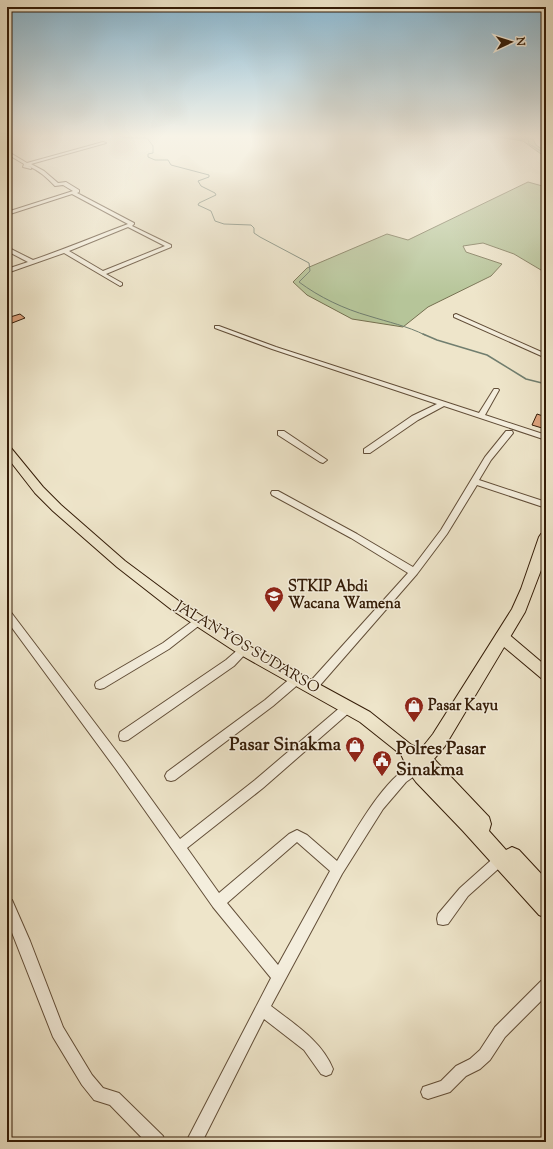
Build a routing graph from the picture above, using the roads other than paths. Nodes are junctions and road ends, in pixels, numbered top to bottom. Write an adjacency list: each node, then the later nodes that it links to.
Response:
1 (65, 190): 3 (street)
2 (76, 190): 3 (street)
3 (72, 194): 4 (street); 5 (street)
4 (7, 214)
5 (129, 226): 7 (street); 11 (street)
6 (7, 249): 9 (street)
7 (65, 251): 8 (street); 9 (street)
8 (72, 255): 11 (street); 12 (street)
9 (32, 262): 10 (street)
10 (7, 271)
11 (103, 273): 13 (street)
12 (7, 276)
13 (120, 284)
14 (456, 316): 16 (street)
15 (217, 327): 18 (street)
16 (546, 356)
17 (496, 390): 19 (street)
18 (442, 404): 19 (street); 24 (street)
19 (481, 416): 22 (street)
20 (509, 432): 26 (street)
21 (281, 433): 25 (street)
22 (546, 438)
23 (7, 450): 32 (main road, JALAN YOS SUDARSO)
24 (367, 451)
25 (323, 460)
26 (474, 481): 28 (street); 30 (street)
27 (275, 493): 30 (street)
28 (546, 505)
29 (546, 537): 33 (highway)
30 (414, 572): 38 (street)
31 (7, 614): 43 (street)
32 (198, 621): 34 (main road, JALAN YOS SUDARSO); 37 (street)
33 (502, 637): 35 (main road); 41 (highway)
34 (244, 650): 36 (main road, JALAN YOS SUDARSO); 40 (street)
35 (546, 674)
36 (297, 679): 38 (main road, JALAN YOS SUDARSO); 42 (street)
37 (100, 685)
38 (311, 688): 39 (main road, JALAN YOS SUDARSO)
39 (346, 708): 41 (main road, JALAN YOS SUDARSO); 43 (street)
40 (124, 736)
41 (416, 760): 44 (highway, JALAN YOS SUDARSO); 45 (street)
42 (171, 776)
43 (180, 846): 47 (street)
44 (504, 856): 46 (highway, JALAN YOS SUDARSO); 49 (highway, JALAN YOS SUDARSO); 50 (street)
45 (338, 870): 47 (street); 51 (street)
46 (546, 893)
47 (218, 902): 51 (street)
48 (7, 905): 56 (street)
49 (546, 908)
50 (443, 919)
51 (279, 977): 53 (street)
52 (546, 986): 55 (street)
53 (262, 1008): 54 (street); 57 (street)
54 (326, 1069)
55 (428, 1092)
56 (157, 1142)
57 (194, 1142)

